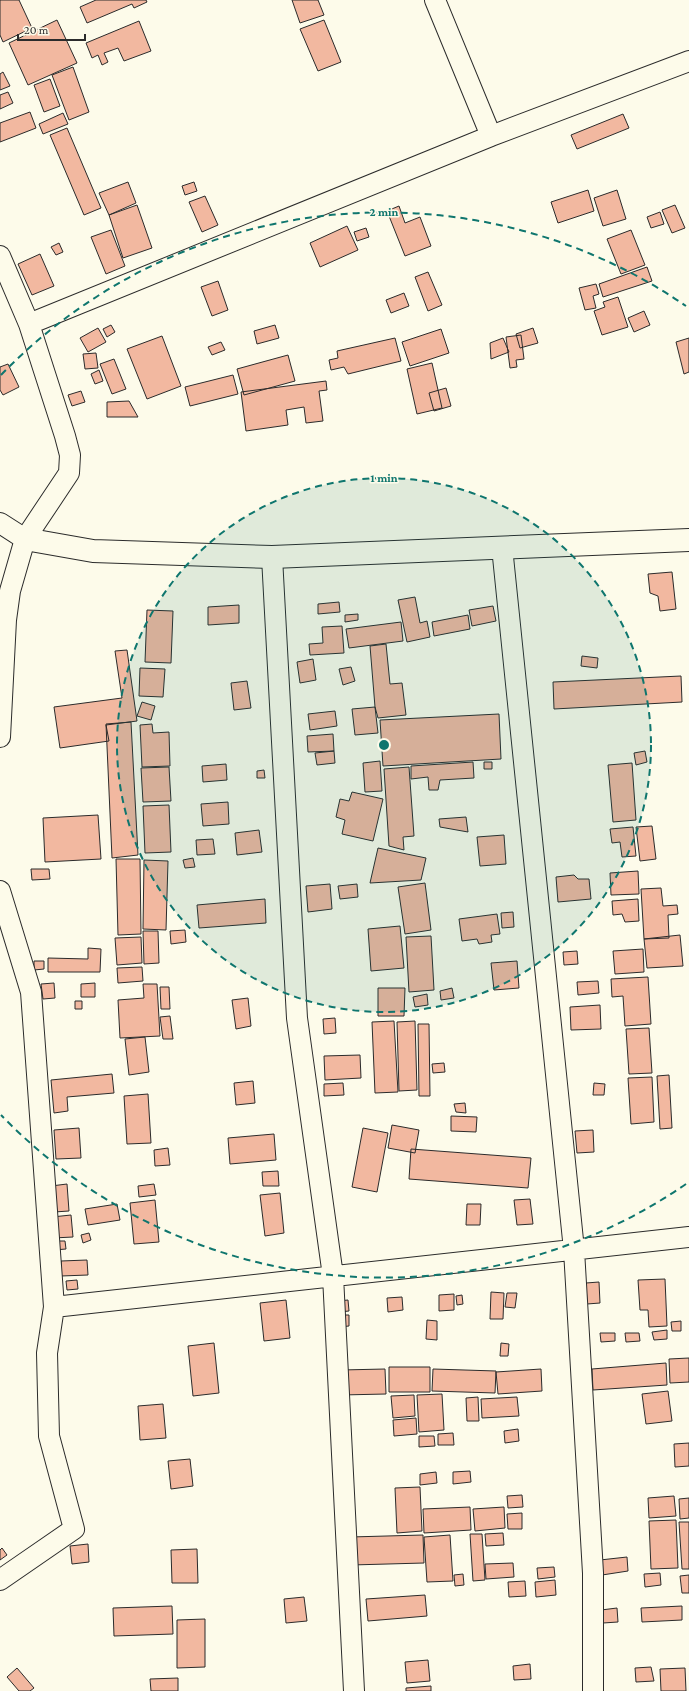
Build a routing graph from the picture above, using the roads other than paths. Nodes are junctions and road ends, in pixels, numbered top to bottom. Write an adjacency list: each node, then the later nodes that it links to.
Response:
1 (436, 0): 3 (street)
2 (689, 61): 3 (street)
3 (491, 136): 5 (street)
4 (0, 256): 5 (street)
5 (29, 324): 7 (street)
6 (0, 523): 7 (street)
7 (25, 539): 10 (main road); 11 (street)
8 (689, 540): 9 (main road)
9 (502, 547): 10 (main road); 14 (street)
10 (272, 557): 15 (street)
11 (0, 737)
12 (0, 891): 16 (street)
13 (689, 1236): 14 (street)
14 (574, 1250): 15 (street); 19 (street)
15 (333, 1276): 16 (street); 18 (street)
16 (54, 1307): 17 (street)
17 (0, 1580)
18 (354, 1691)
19 (592, 1691)

